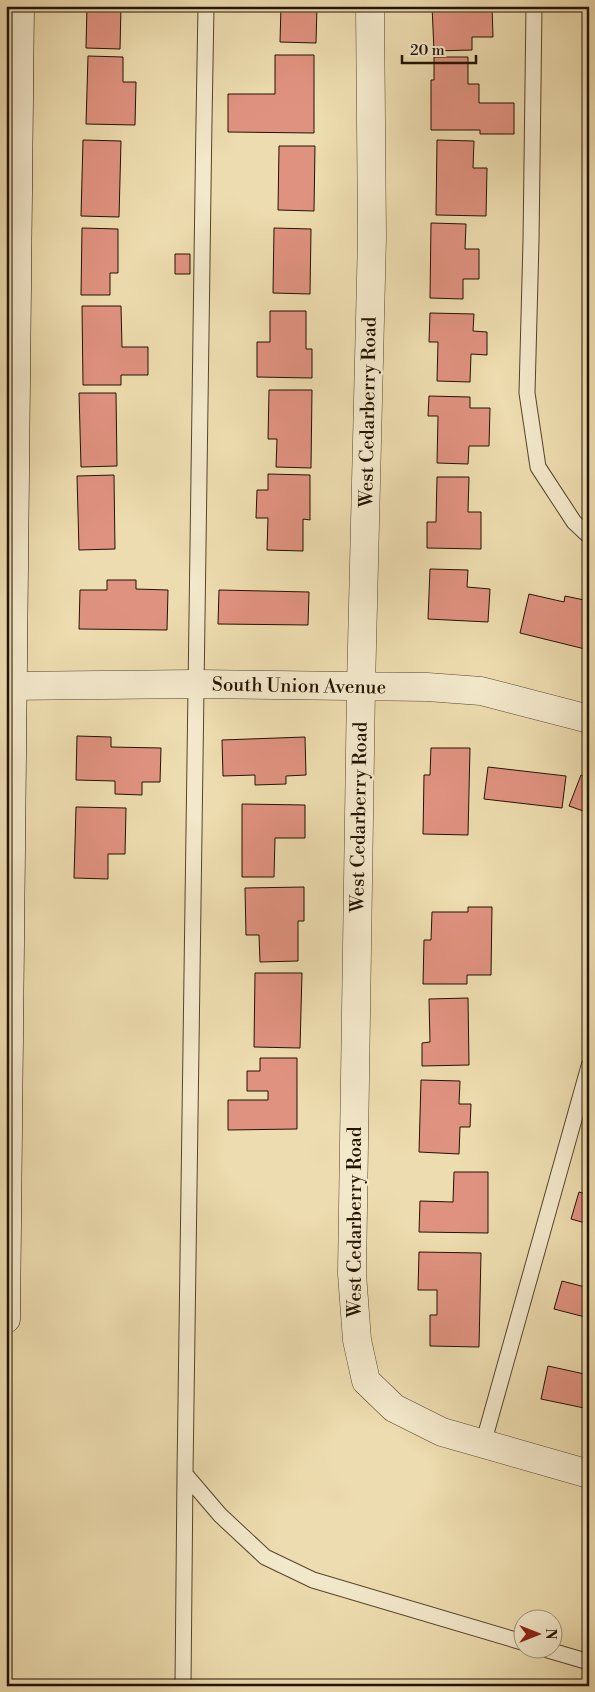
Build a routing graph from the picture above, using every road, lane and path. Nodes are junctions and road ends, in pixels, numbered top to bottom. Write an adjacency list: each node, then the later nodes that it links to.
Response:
1 (20, 6): 7 (street)
2 (206, 6): 6 (lane)
3 (370, 6): 8 (street, West Cedarberry Road)
4 (534, 6): 5 (lane)
5 (589, 536)
6 (196, 684): 7 (street, South Union Avenue); 8 (street, South Union Avenue); 13 (lane)
7 (10, 686): 11 (street)
8 (361, 687): 9 (street, South Union Avenue); 12 (street, West Cedarberry Road)
9 (589, 719)
10 (589, 1066): 12 (lane)
11 (6, 1319)
12 (483, 1444): 14 (street, West Cedarberry Road)
13 (185, 1474): 15 (lane); 18 (lane)
14 (589, 1474)
15 (512, 1639)
16 (562, 1654): 17 (lane)
17 (589, 1662)
18 (183, 1686)

